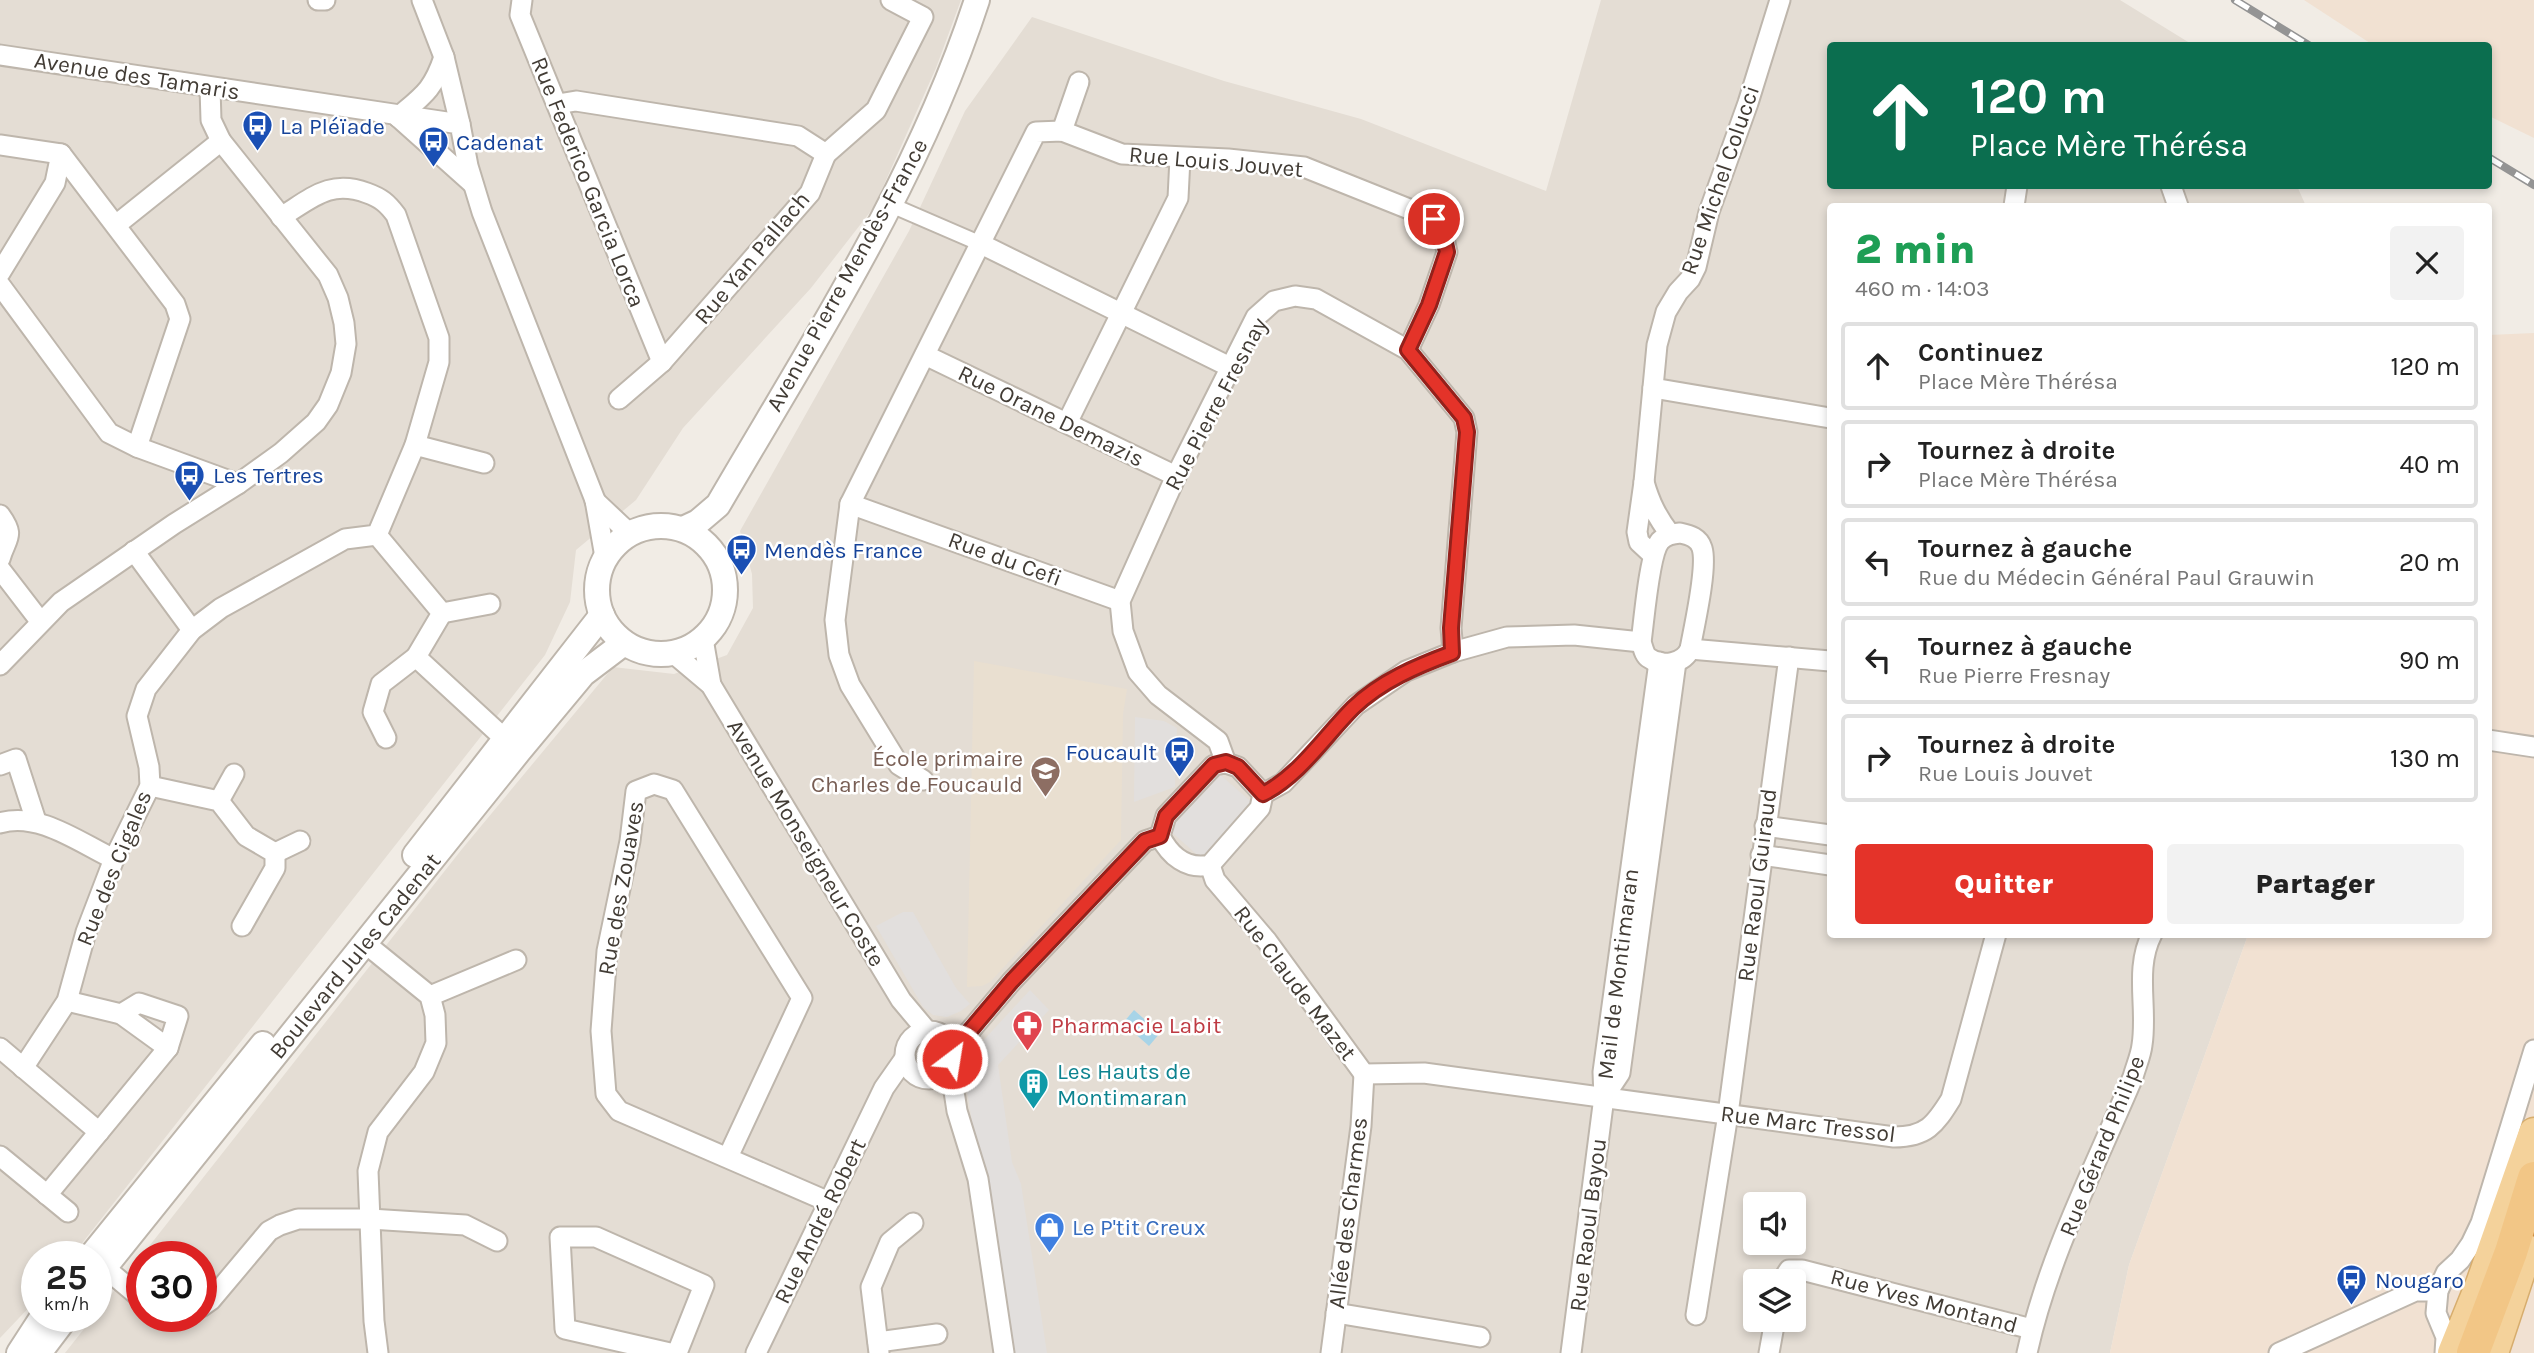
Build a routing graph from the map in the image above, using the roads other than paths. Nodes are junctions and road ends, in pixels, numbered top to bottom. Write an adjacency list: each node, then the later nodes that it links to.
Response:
1 (318, 0): 2 (street)
2 (325, 0)
3 (422, 0): 9 (street)
4 (522, 0): 12 (street, Rue Federico Garcia Lorca)
5 (891, 0): 18 (street)
6 (977, 0): 22 (street, Avenue Pierre Mendès-France)
7 (1780, 0): 33 (street, Rue Michel Colucci)
8 (0, 55): 11 (street, Avenue des Tamaris)
9 (444, 57): 13 (street); 14 (street)
10 (1079, 82): 15 (street)
11 (209, 88): 13 (street, Avenue des Tamaris); 16 (street)
12 (558, 104): 18 (street); 31 (street, Rue Federico Garcia Lorca)
13 (398, 117): 14 (street, Avenue des Tamaris); 21 (street)
14 (460, 124): 21 (street)
15 (1062, 131): 20 (street, Rue Louis Jouvet); 25 (street)
16 (221, 141): 23 (street); 24 (street)
17 (0, 145): 19 (street)
18 (825, 154): 31 (street, Rue Yan Pallach)
19 (61, 155): 24 (street); 26 (street)
20 (1180, 158): 28 (street); 29 (street, Rue Louis Jouvet)
21 (474, 185): 43 (street)
22 (891, 205): 25 (street); 45 (street, Avenue Pierre Mendès-France)
23 (281, 217): 37 (street); 42 (street)
24 (116, 225): 38 (street)
25 (979, 243): 28 (street); 30 (street)
26 (0, 273)
27 (0, 285): 38 (street)
28 (1120, 314): 32 (street); 36 (street)
29 (1408, 350): 32 (street, Rue Pierre Fresnay); 67 (street, Rue Pierre Fresnay)
30 (925, 355): 36 (street, Rue Orane Demazis); 44 (street)
31 (662, 362): 34 (street, Rue Yan Pallach)
32 (1231, 368): 40 (street, Rue Pierre Fresnay)
33 (1653, 388): 35 (street); 41 (street, Rue Michel Colucci)
34 (620, 399)
35 (1827, 417)
36 (1067, 423): 40 (street, Rue Orane Demazis)
37 (415, 445): 39 (street); 50 (street)
38 (137, 447): 42 (street)
39 (484, 463)
40 (1176, 476): 57 (street, Rue Pierre Fresnay)
41 (1644, 482): 49 (street, Rue Michel Colucci); 53 (street, Rue Michel Colucci)
42 (238, 484): 52 (street)
43 (595, 500): 48 (street); 54 (street)
44 (850, 504): 57 (street, Rue du Cefi); 81 (street)
45 (718, 505): 47 (street, Avenue Pierre Mendès-France); 51 (street, Avenue Pierre Mendès-France)
46 (0, 515): 55 (street)
47 (683, 529): 48 (street); 51 (street)
48 (629, 533): 54 (street)
49 (1670, 534): 53 (street); 69 (street, Mail de Montimaran)
50 (377, 535): 59 (street); 62 (street, Rue des Cigales)
51 (710, 548): 63 (street)
52 (134, 551): 61 (street); 62 (street)
53 (1653, 555): 64 (street)
54 (605, 557): 60 (street)
55 (0, 559)
56 (0, 569): 61 (street)
57 (1120, 601): 78 (street)
58 (490, 604): 59 (street)
59 (442, 613): 68 (street)
60 (602, 615): 65 (street); 75 (street, Boulevard Jules Cadenat)
61 (40, 621): 72 (street)
62 (192, 630): 82 (street, Rue des Cigales)
63 (703, 639): 66 (street); 73 (street, Avenue Monseigneur Coste)
64 (1641, 642): 67 (street); 69 (street)
65 (624, 643): 66 (street); 99 (street, Boulevard Jules Cadenat)
66 (673, 653): 73 (street, Avenue Monseigneur Coste)
67 (1452, 653): 83 (street)
68 (416, 657): 74 (street); 75 (street)
69 (1675, 657): 70 (street); 114 (street, Mail de Montimaran)
70 (1789, 657): 71 (street); 87 (street, Rue Raoul Guiraud)
71 (1827, 661)
72 (0, 665)
73 (711, 685): 102 (street, Avenue Monseigneur Coste)
74 (386, 738)
75 (505, 739): 129 (street, Boulevard Jules Cadenat)
76 (2492, 741): 77 (street)
77 (2534, 747)
78 (1226, 762): 83 (street); 89 (street)
79 (0, 765): 85 (street)
80 (234, 774): 84 (street)
81 (923, 780)
82 (150, 786): 84 (street); 93 (street, Rue des Cigales)
83 (1263, 794): 94 (street)
84 (219, 801): 91 (street)
85 (36, 821): 86 (street); 93 (street)
86 (0, 823)
87 (1765, 826): 88 (street); 92 (street, Rue Raoul Guiraud)
88 (1827, 835)
89 (1160, 836): 94 (street); 105 (street)
90 (300, 841): 91 (street)
91 (275, 853): 96 (street)
92 (1761, 855): 95 (street); 116 (street, Rue Raoul Guiraud)
93 (114, 859): 103 (street, Rue des Cigales)
94 (1210, 865): 113 (street, Rue Claude Mazet)
95 (1827, 865)
96 (242, 926)
97 (1995, 938): 116 (street, Rue Marc Tressol)
98 (2150, 938): 136 (street, Rue Gérard Philipe)
99 (366, 944): 101 (street); 130 (street, Boulevard Jules Cadenat)
100 (516, 960): 101 (street)
101 (430, 996): 125 (street)
102 (901, 1000): 106 (street, Avenue Monseigneur Coste); 111 (street, Avenue Monseigneur Coste)
103 (67, 1001): 104 (street); 112 (street, Rue des Cigales)
104 (121, 1014): 108 (street); 108 (street)
105 (980, 1017): 106 (street); 110 (street)
106 (932, 1032): 110 (street); 111 (street)
107 (0, 1048): 112 (street)
108 (168, 1048): 117 (street)
109 (2534, 1050): 132 (street)
110 (951, 1059): 111 (street); 115 (street)
111 (915, 1065): 115 (street); 123 (street, Rue André Robert)
112 (23, 1068): 117 (street)
113 (1364, 1074): 114 (street, Rue Claude Mazet); 134 (street, Allée des Charmes)
114 (1604, 1097): 116 (street, Rue Marc Tressol); 151 (street, Rue Raoul Bayou)
115 (957, 1111): 149 (street)
116 (1728, 1114): 135 (street, Rue Raoul Guiraud)
117 (99, 1132): 122 (street)
118 (2534, 1133): 156 (main road)
119 (0, 1156): 122 (street)
120 (728, 1157): 120 (street, Rue des Zouaves); 123 (street, Rue des Zouaves)
121 (2534, 1178): 157 (highway)
122 (47, 1195): 124 (street)
123 (829, 1202): 148 (street, Rue André Robert)
124 (68, 1212)
125 (370, 1219): 128 (street); 133 (street); 145 (street)
126 (913, 1223): 142 (street)
127 (2534, 1228): 158 (main road)
128 (498, 1241)
129 (112, 1247)
130 (112, 1249)
131 (1806, 1271): 136 (street, Rue Yves Montand)
132 (2438, 1291): 154 (street); 155 (street)
133 (217, 1293)
134 (1336, 1313): 141 (street); 150 (street, Allée des Charmes)
135 (1696, 1315)
136 (2032, 1329): 153 (street, Rue Gérard Philipe)
137 (33, 1332): 143 (street)
138 (55, 1332): 144 (street)
139 (1773, 1332): 152 (street)
140 (937, 1334): 142 (street)
141 (1480, 1337)
142 (878, 1347)
143 (19, 1353)
144 (39, 1353)
145 (378, 1353)
146 (670, 1353): 147 (street)
147 (677, 1353)
148 (756, 1353)
149 (1003, 1353)
150 (1331, 1353)
151 (1571, 1353)
152 (1769, 1353)
153 (2026, 1353)
154 (2279, 1353)
155 (2445, 1353)
156 (2453, 1353)
157 (2473, 1353)
158 (2493, 1353)

